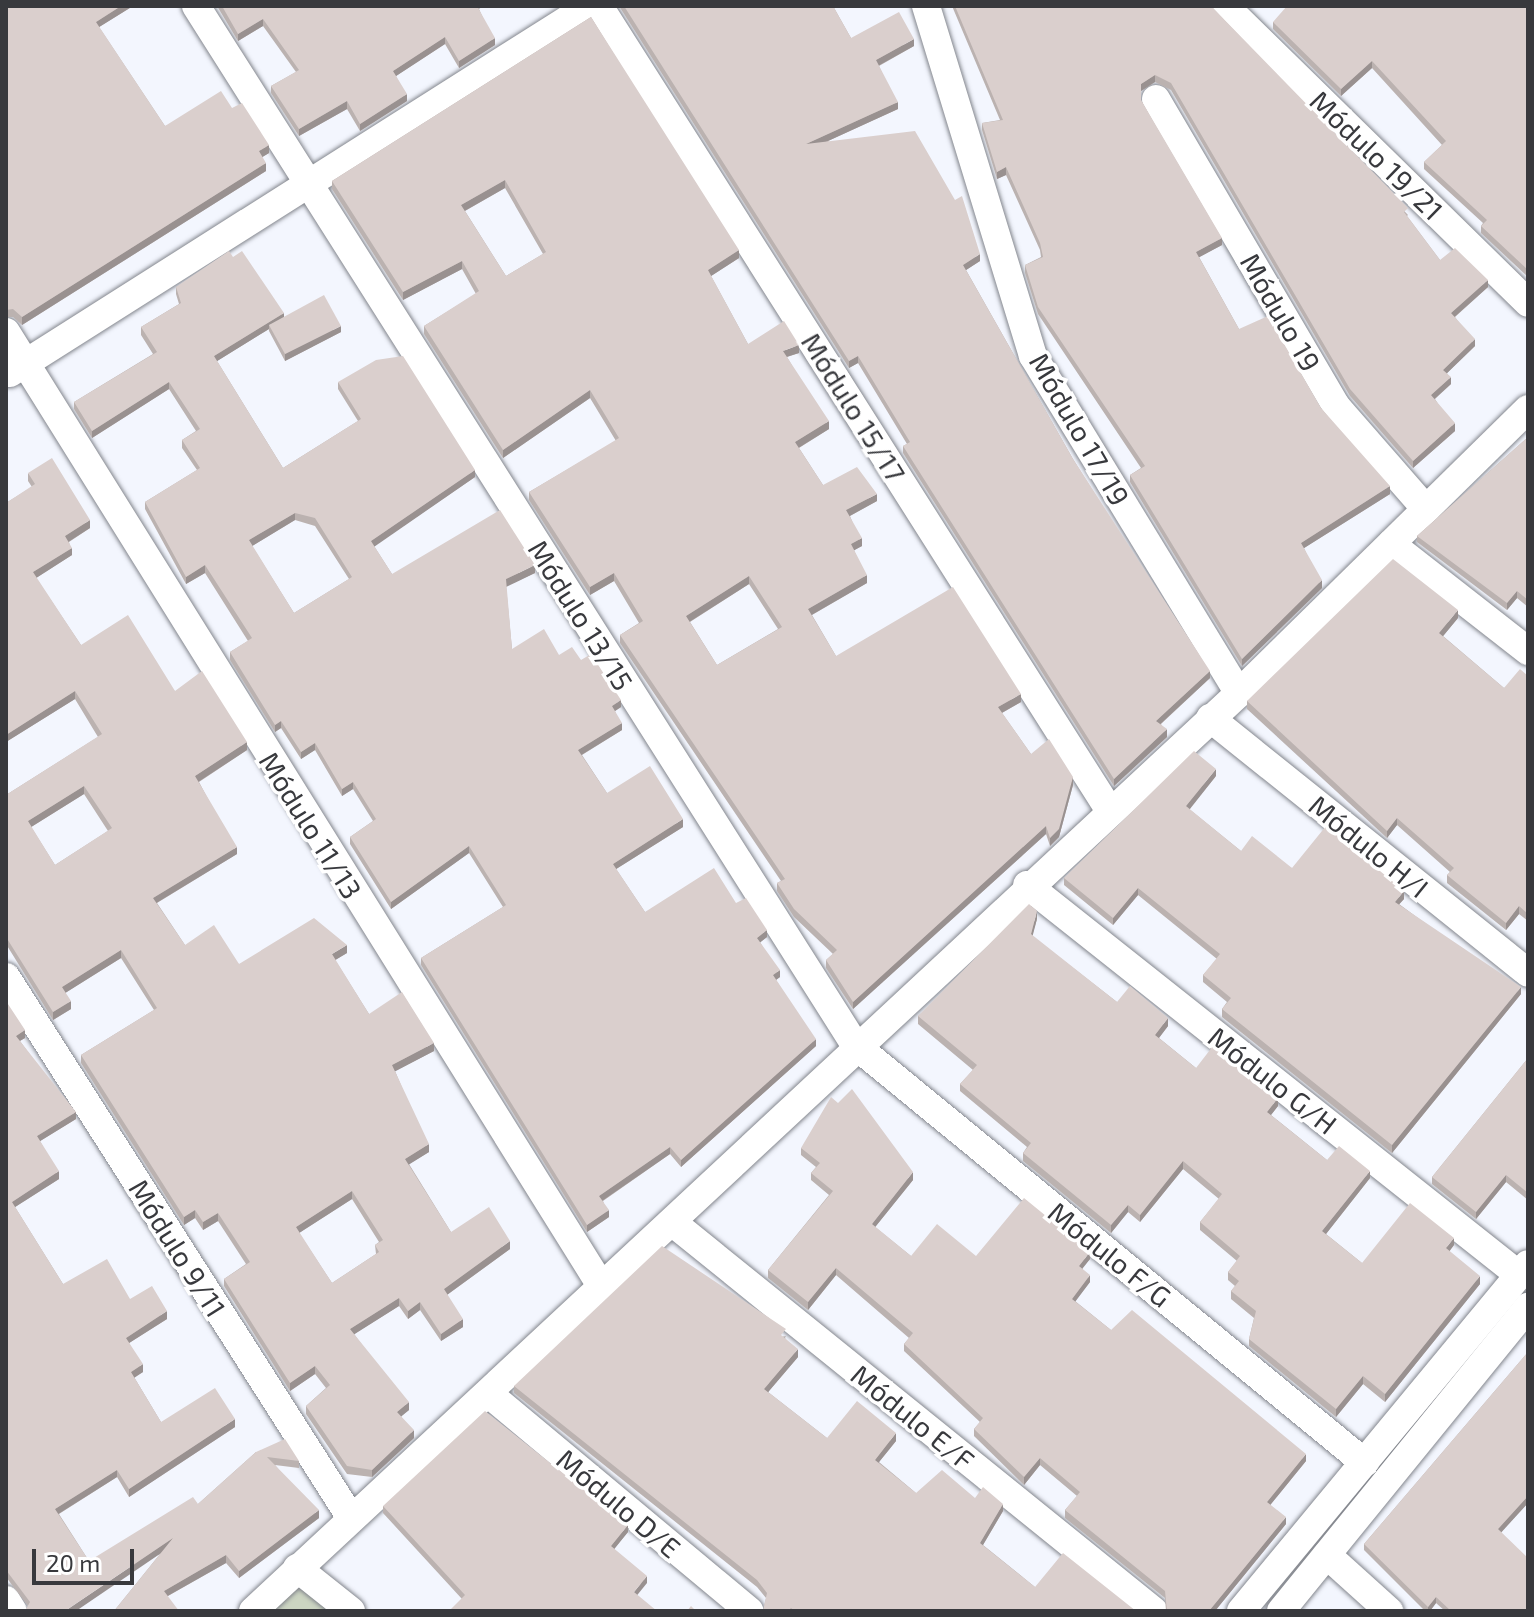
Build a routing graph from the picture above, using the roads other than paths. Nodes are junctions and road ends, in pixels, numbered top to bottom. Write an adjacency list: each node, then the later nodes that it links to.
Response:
1 (196, 6): 7 (street, Módulo 13/15)
2 (589, 6): 7 (street)
3 (599, 6): 17 (street, Módulo 15/17)
4 (926, 6): 15 (street, Módulo 17/19)
5 (1225, 6): 8 (street, Módulo 19/21)
6 (1156, 99): 12 (street, Módulo 19)
7 (308, 184): 10 (street); 21 (street, Módulo 13/15)
8 (1528, 303)
9 (6, 332): 10 (street, Módulo 11/13)
10 (18, 368): 24 (street, Módulo 11/13)
11 (1528, 409): 12 (street)
12 (1426, 509): 13 (street)
13 (1391, 544): 14 (street); 15 (street)
14 (1528, 651)
15 (1239, 693): 16 (street)
16 (1210, 718): 17 (street); 19 (street, Módulo H/I)
17 (1108, 808): 18 (street)
18 (1027, 885): 21 (street); 23 (street, Módulo G/H)
19 (1528, 973)
20 (6, 977): 29 (street, Módulo 9/11)
21 (855, 1045): 22 (street); 28 (street, Módulo F/G)
22 (672, 1222): 24 (street); 37 (street, Módulo E/F)
23 (1523, 1270): 27 (street)
24 (603, 1289): 26 (street)
25 (1528, 1307): 27 (street)
26 (489, 1394): 29 (street); 36 (street, Módulo D/E)
27 (1413, 1426): 28 (street); 30 (street)
28 (1365, 1463): 38 (street)
29 (351, 1518): 31 (street)
30 (1327, 1555): 39 (street); 40 (street)
31 (297, 1568): 34 (street); 35 (street)
32 (6, 1600): 33 (street)
33 (13, 1611)
34 (253, 1611)
35 (351, 1611)
36 (749, 1611)
37 (1154, 1611)
38 (1241, 1611)
39 (1281, 1611)
40 (1389, 1611)

